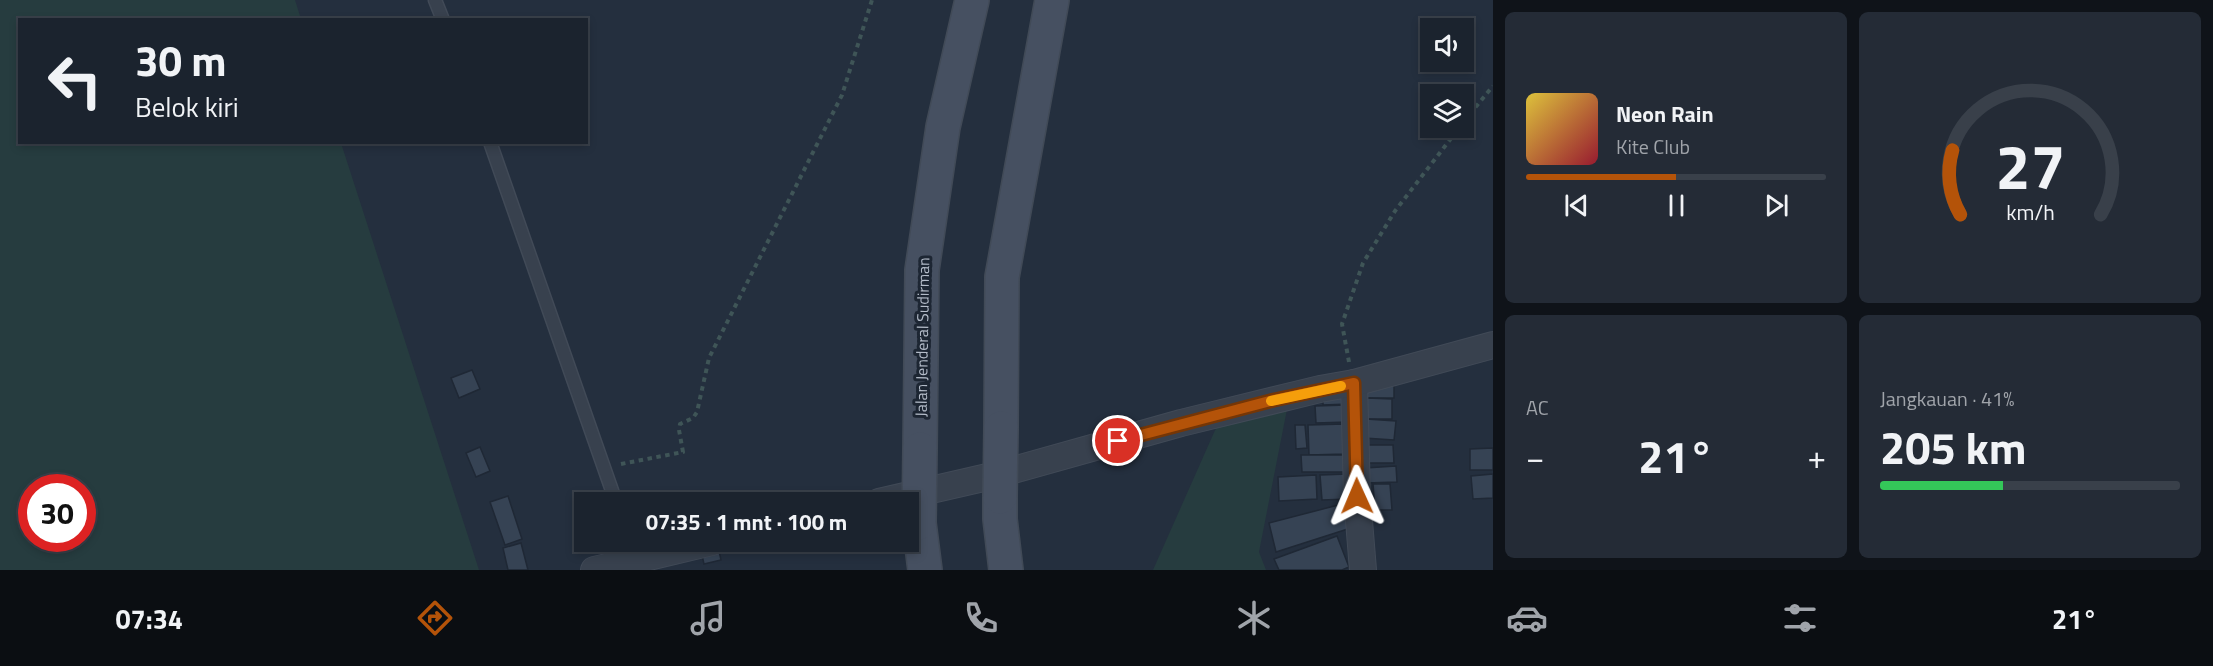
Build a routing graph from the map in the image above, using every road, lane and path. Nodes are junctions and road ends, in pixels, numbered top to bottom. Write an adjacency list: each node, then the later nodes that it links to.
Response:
1 (435, 0): 5 (lane)
2 (872, 0): 12 (path)
3 (972, 0): 17 (main road, Jalan Jenderal Sudirman, bridge)
4 (1053, 0): 18 (main road, bridge)
5 (441, 18)
6 (1493, 86): 7 (path)
7 (1474, 109)
8 (1451, 138): 11 (path)
9 (491, 144): 12 (lane)
10 (1493, 345): 11 (street)
11 (1354, 383): 14 (street); 19 (street)
12 (604, 467): 13 (lane)
13 (613, 492)
14 (919, 493)
15 (655, 552): 16 (street)
16 (594, 570)
17 (925, 570)
18 (1006, 570)
19 (1363, 570)

